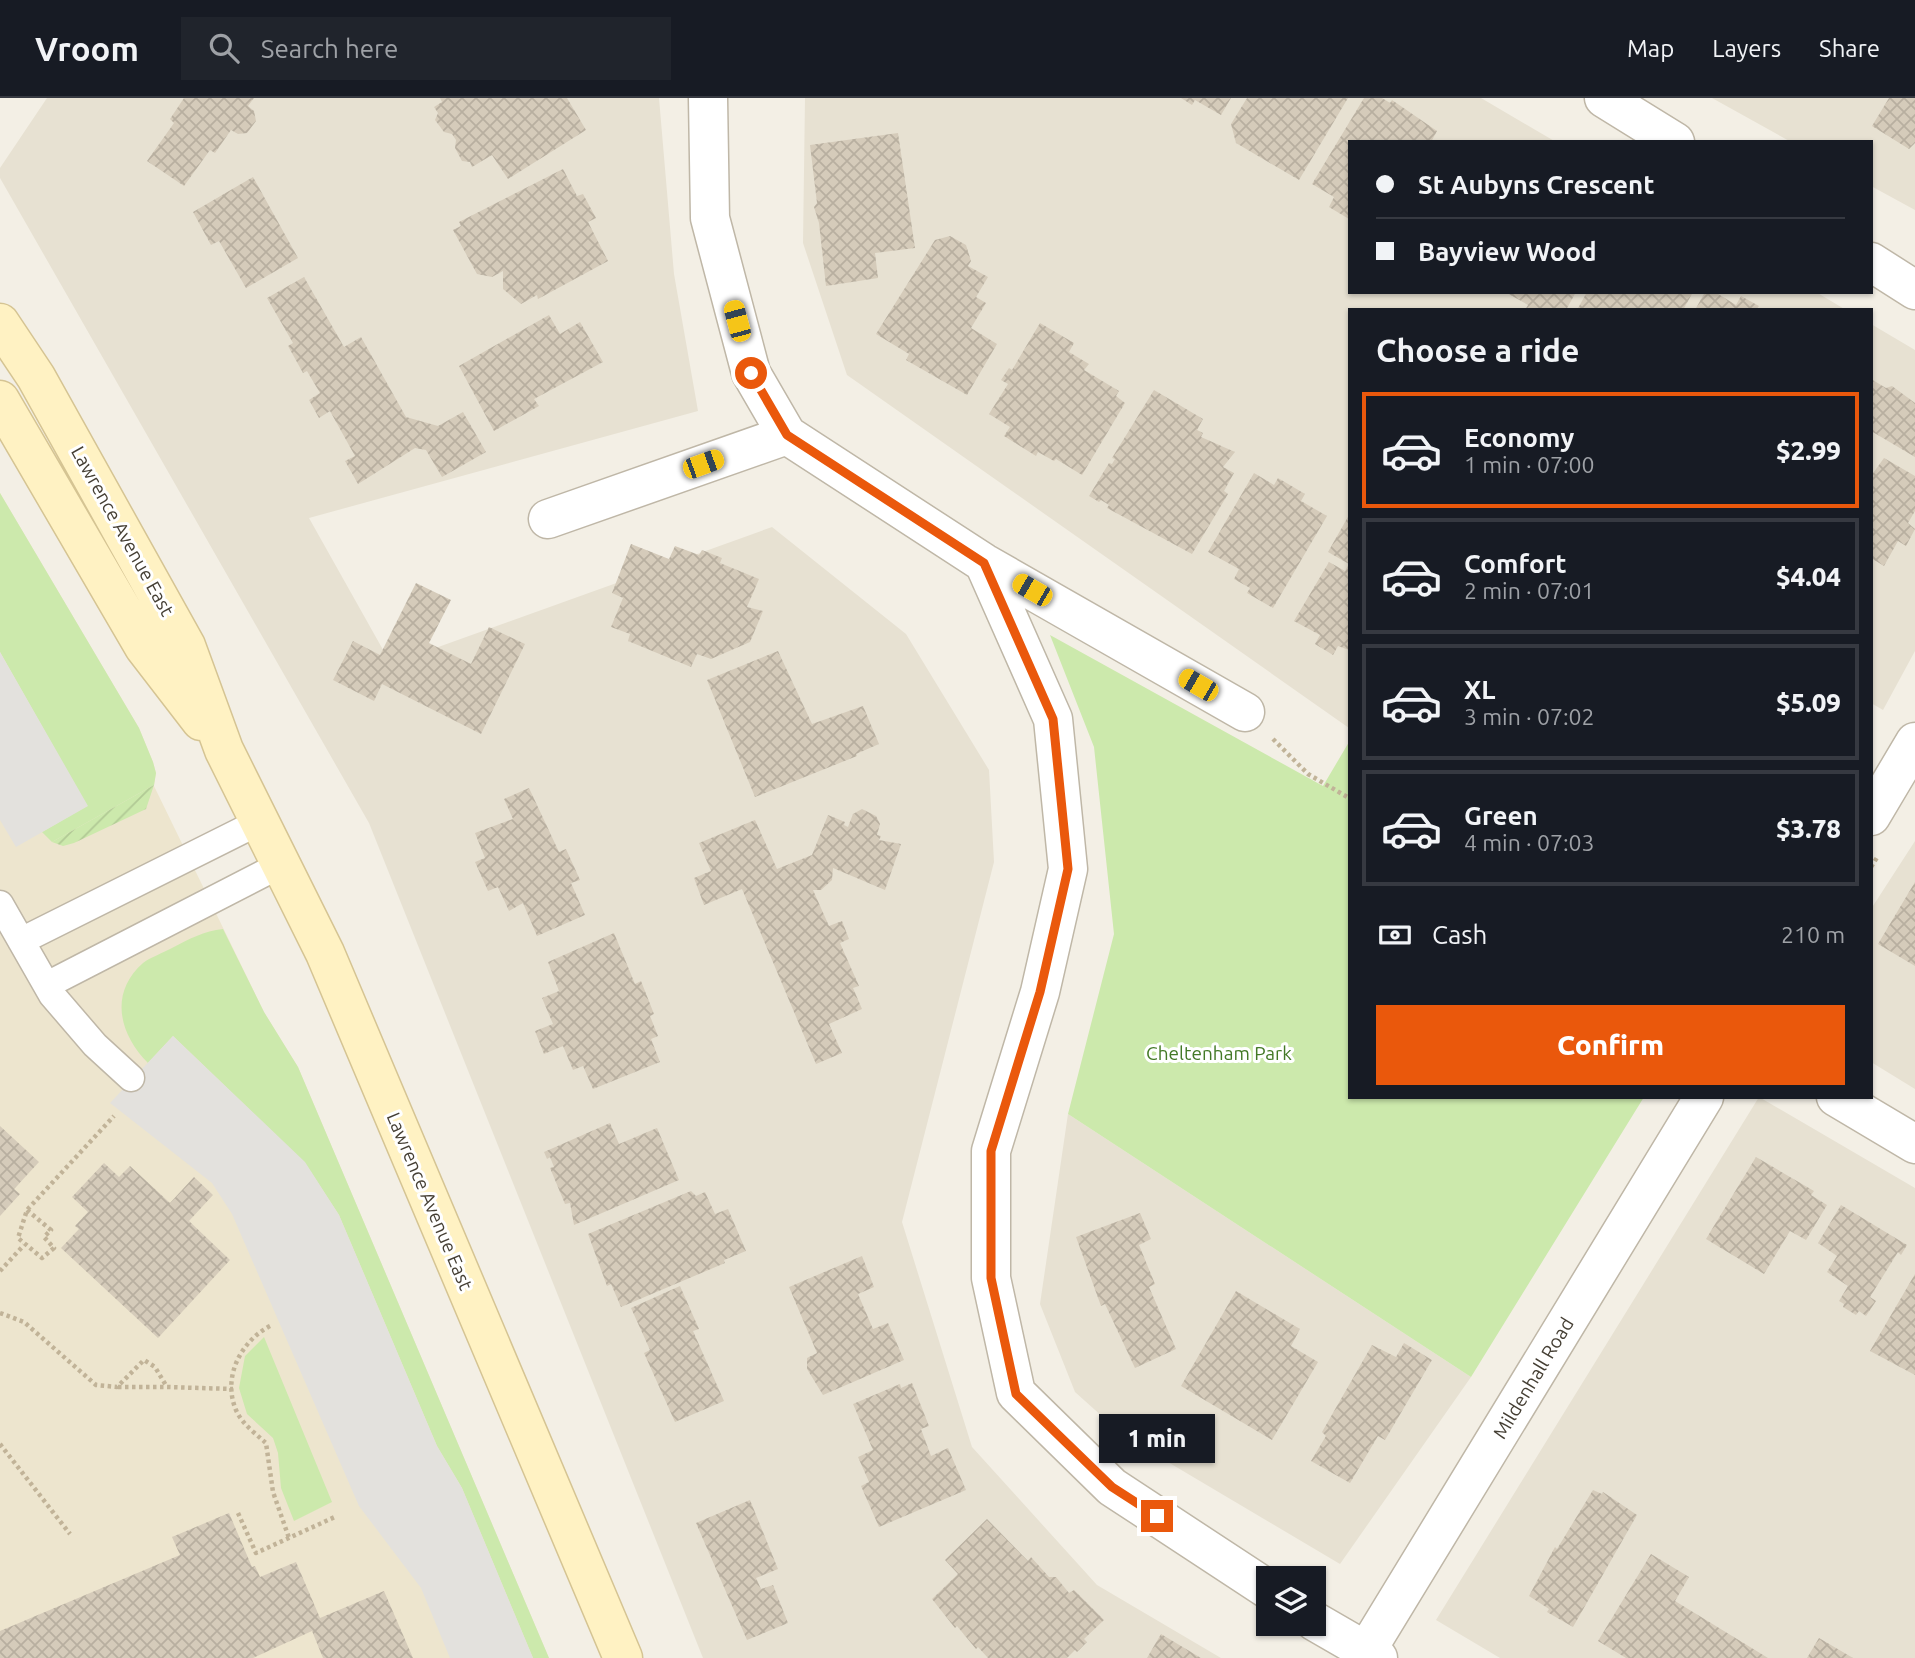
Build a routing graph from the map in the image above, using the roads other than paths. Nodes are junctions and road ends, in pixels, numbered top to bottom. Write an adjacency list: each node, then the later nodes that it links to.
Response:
1 (708, 98): 8 (street)
2 (1604, 98): 3 (street)
3 (1672, 140)
4 (1873, 263): 5 (street)
5 (1915, 290)
6 (0, 323): 15 (main road, Lawrence Avenue East)
7 (0, 400): 10 (main road, Lawrence Avenue East)
8 (787, 435): 11 (street); 12 (street)
9 (0, 440): 10 (main road)
10 (52, 491): 15 (main road, Lawrence Avenue East)
11 (548, 519)
12 (984, 563): 13 (street); 26 (street)
13 (1245, 712)
14 (1915, 741): 16 (street)
15 (224, 750): 17 (main road, Lawrence Avenue East)
16 (1873, 813)
17 (261, 821): 18 (main road, Lawrence Avenue East); 20 (lane)
18 (282, 864): 21 (lane); 29 (main road, Lawrence Avenue East)
19 (0, 904): 20 (lane)
20 (22, 941): 21 (lane)
21 (47, 985): 22 (lane)
22 (131, 1078)
23 (1703, 1099): 28 (street, Mildenhall Road)
24 (1839, 1099): 25 (street)
25 (1915, 1144)
26 (1256, 1581)
27 (1326, 1629): 28 (street)
28 (1369, 1656)
29 (622, 1658)

